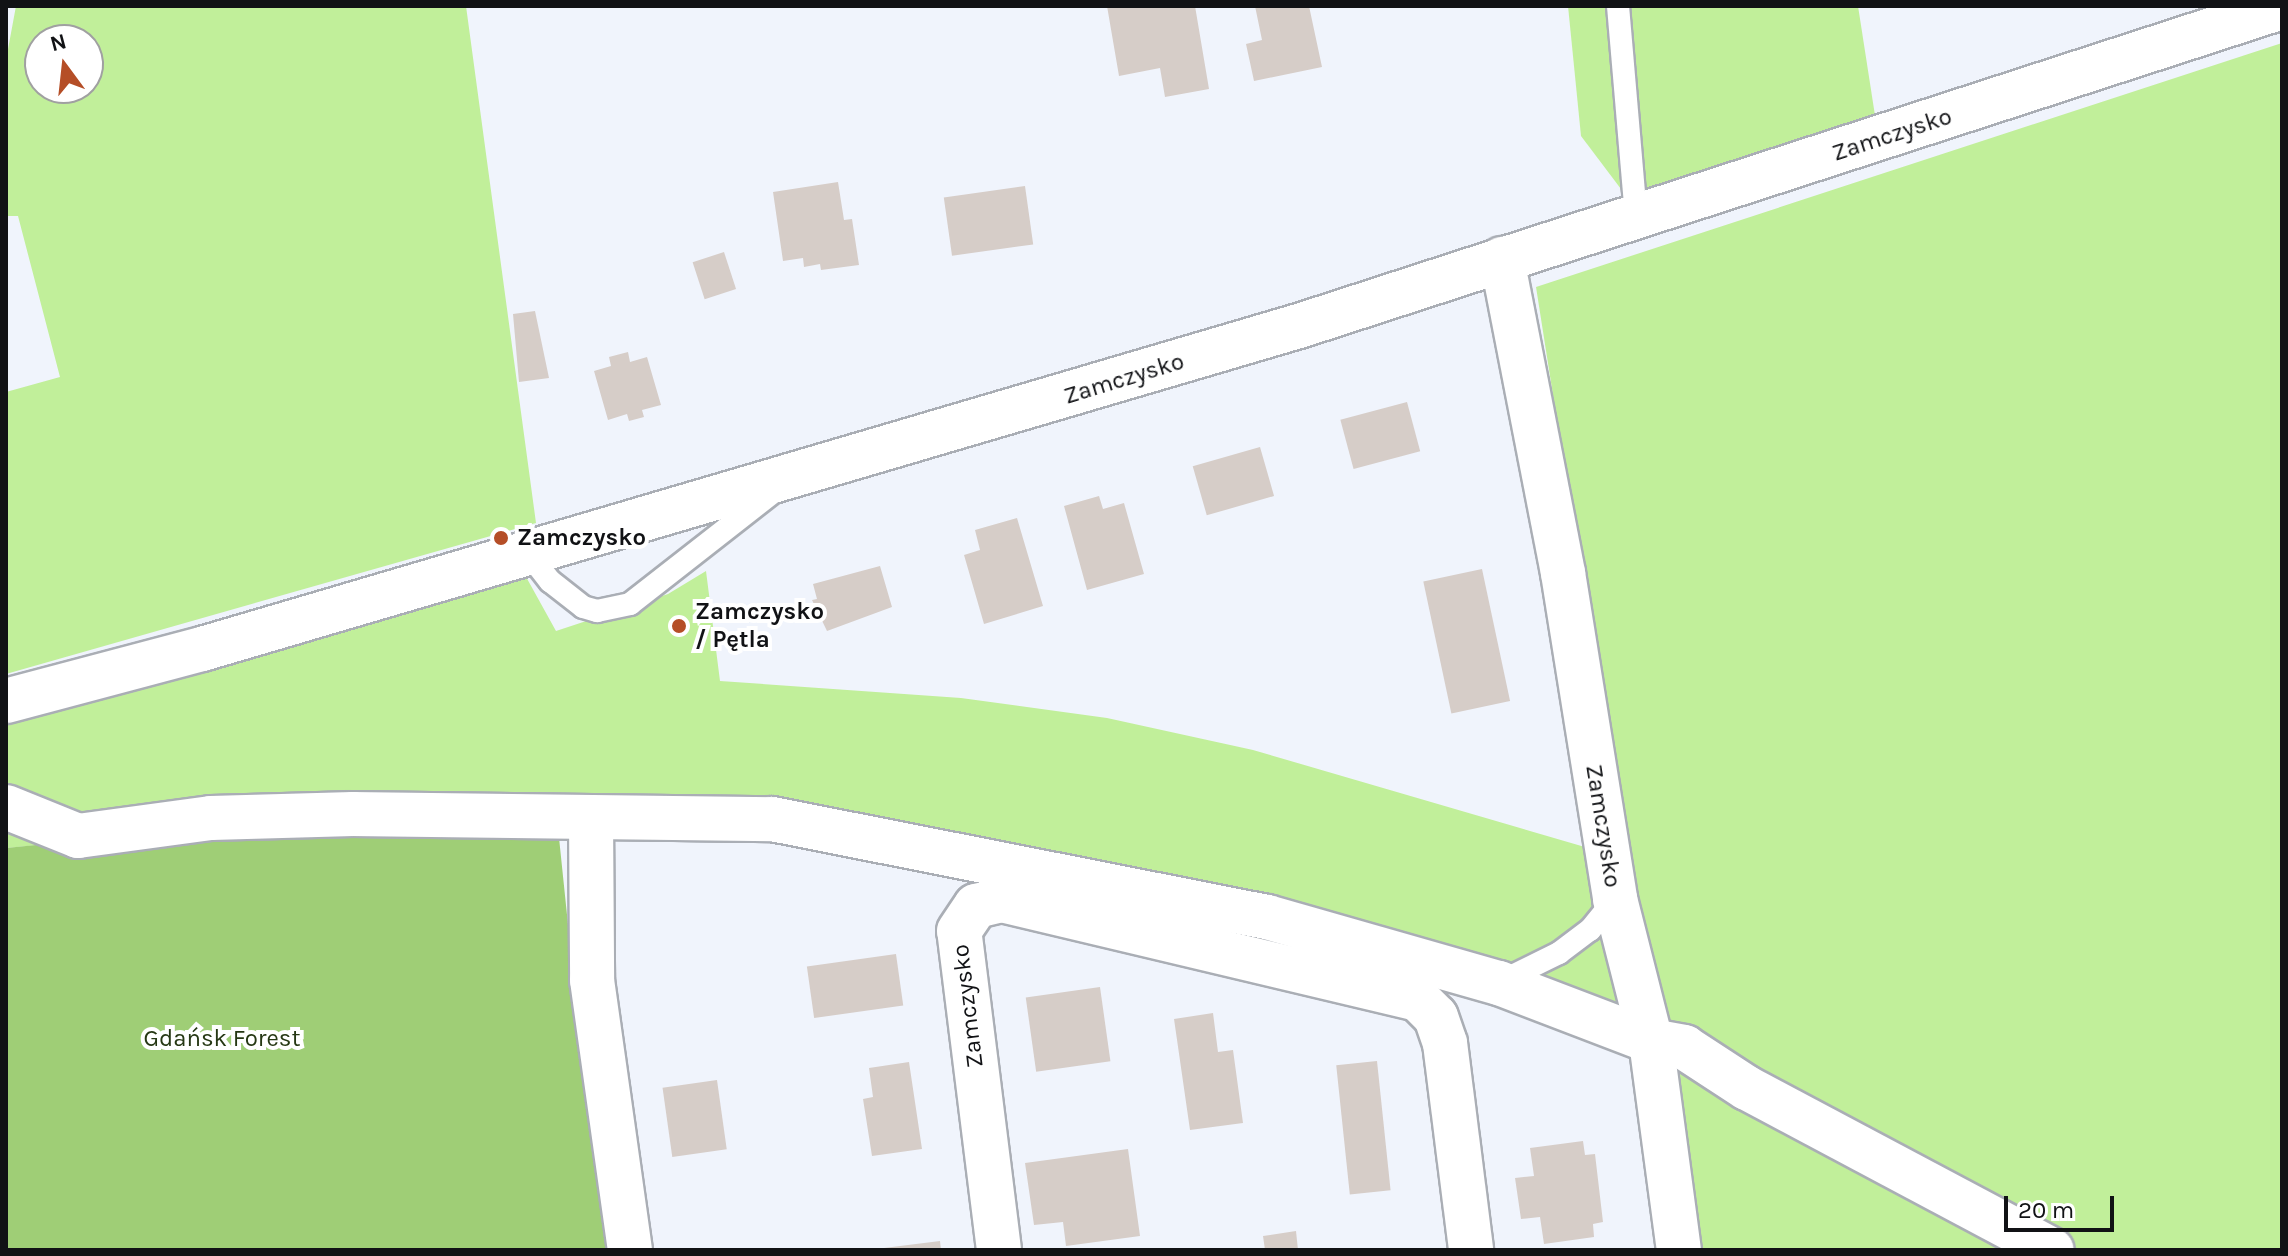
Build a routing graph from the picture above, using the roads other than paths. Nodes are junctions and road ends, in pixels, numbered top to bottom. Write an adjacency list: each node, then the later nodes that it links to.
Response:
1 (1618, 6): 3 (lane)
2 (2282, 7): 3 (street, Zamczysko)
3 (1636, 216): 4 (street, Zamczysko)
4 (1502, 259): 5 (street, Zamczysko); 10 (street, Zamczysko)
5 (794, 476): 6 (street, Zamczysko); 6 (lane)
6 (528, 553): 7 (street, Zamczysko)
7 (6, 701)
8 (6, 807): 9 (street)
9 (591, 817): 11 (street); 13 (street)
10 (1615, 899): 11 (lane); 12 (street, Zamczysko)
11 (1499, 983): 12 (street)
12 (1651, 1041): 16 (street, Zamczysko); 17 (street)
13 (630, 1250)
14 (999, 1250): 15 (street, Zamczysko)
15 (1471, 1250)
16 (1679, 1250)
17 (2052, 1250)

